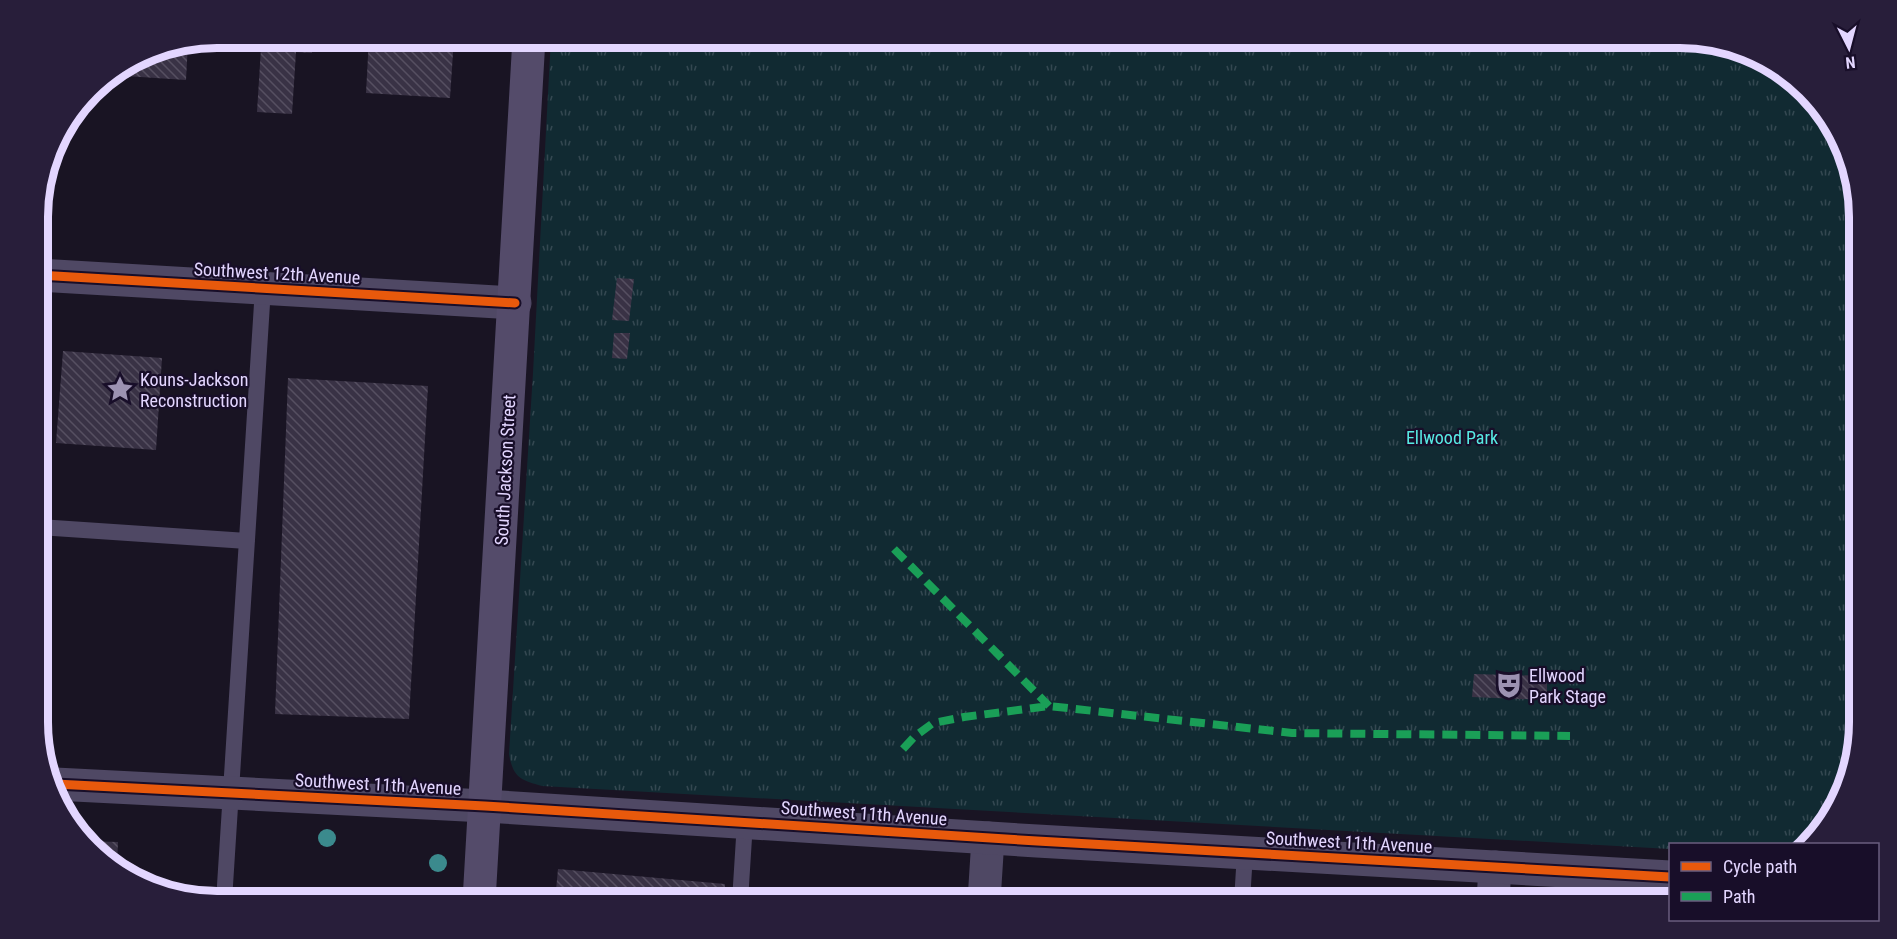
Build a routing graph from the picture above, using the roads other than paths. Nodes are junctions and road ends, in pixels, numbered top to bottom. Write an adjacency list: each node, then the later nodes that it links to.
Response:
1 (528, 48): 4 (main road, South Jackson Street)
2 (48, 275): 3 (street, Southwest 12th Avenue)
3 (263, 288): 4 (street, Southwest 12th Avenue); 6 (lane)
4 (515, 303): 9 (main road, South Jackson Street)
5 (48, 528): 6 (lane)
6 (247, 541): 8 (lane)
7 (60, 783): 8 (street, Southwest 11th Avenue)
8 (230, 793): 9 (street, Southwest 11th Avenue); 15 (lane)
9 (485, 806): 10 (street, Southwest 11th Avenue); 16 (main road, South Jackson Street)
10 (745, 822): 11 (street, Southwest 11th Avenue); 17 (lane)
11 (988, 838): 12 (street, Southwest 11th Avenue); 18 (street)
12 (1245, 853): 13 (street, Southwest 11th Avenue); 19 (lane)
13 (1495, 867): 14 (street, Southwest 11th Avenue); 20 (street)
14 (1669, 877)
15 (225, 891)
16 (480, 891)
17 (741, 891)
18 (985, 891)
19 (1243, 891)
20 (1494, 891)

